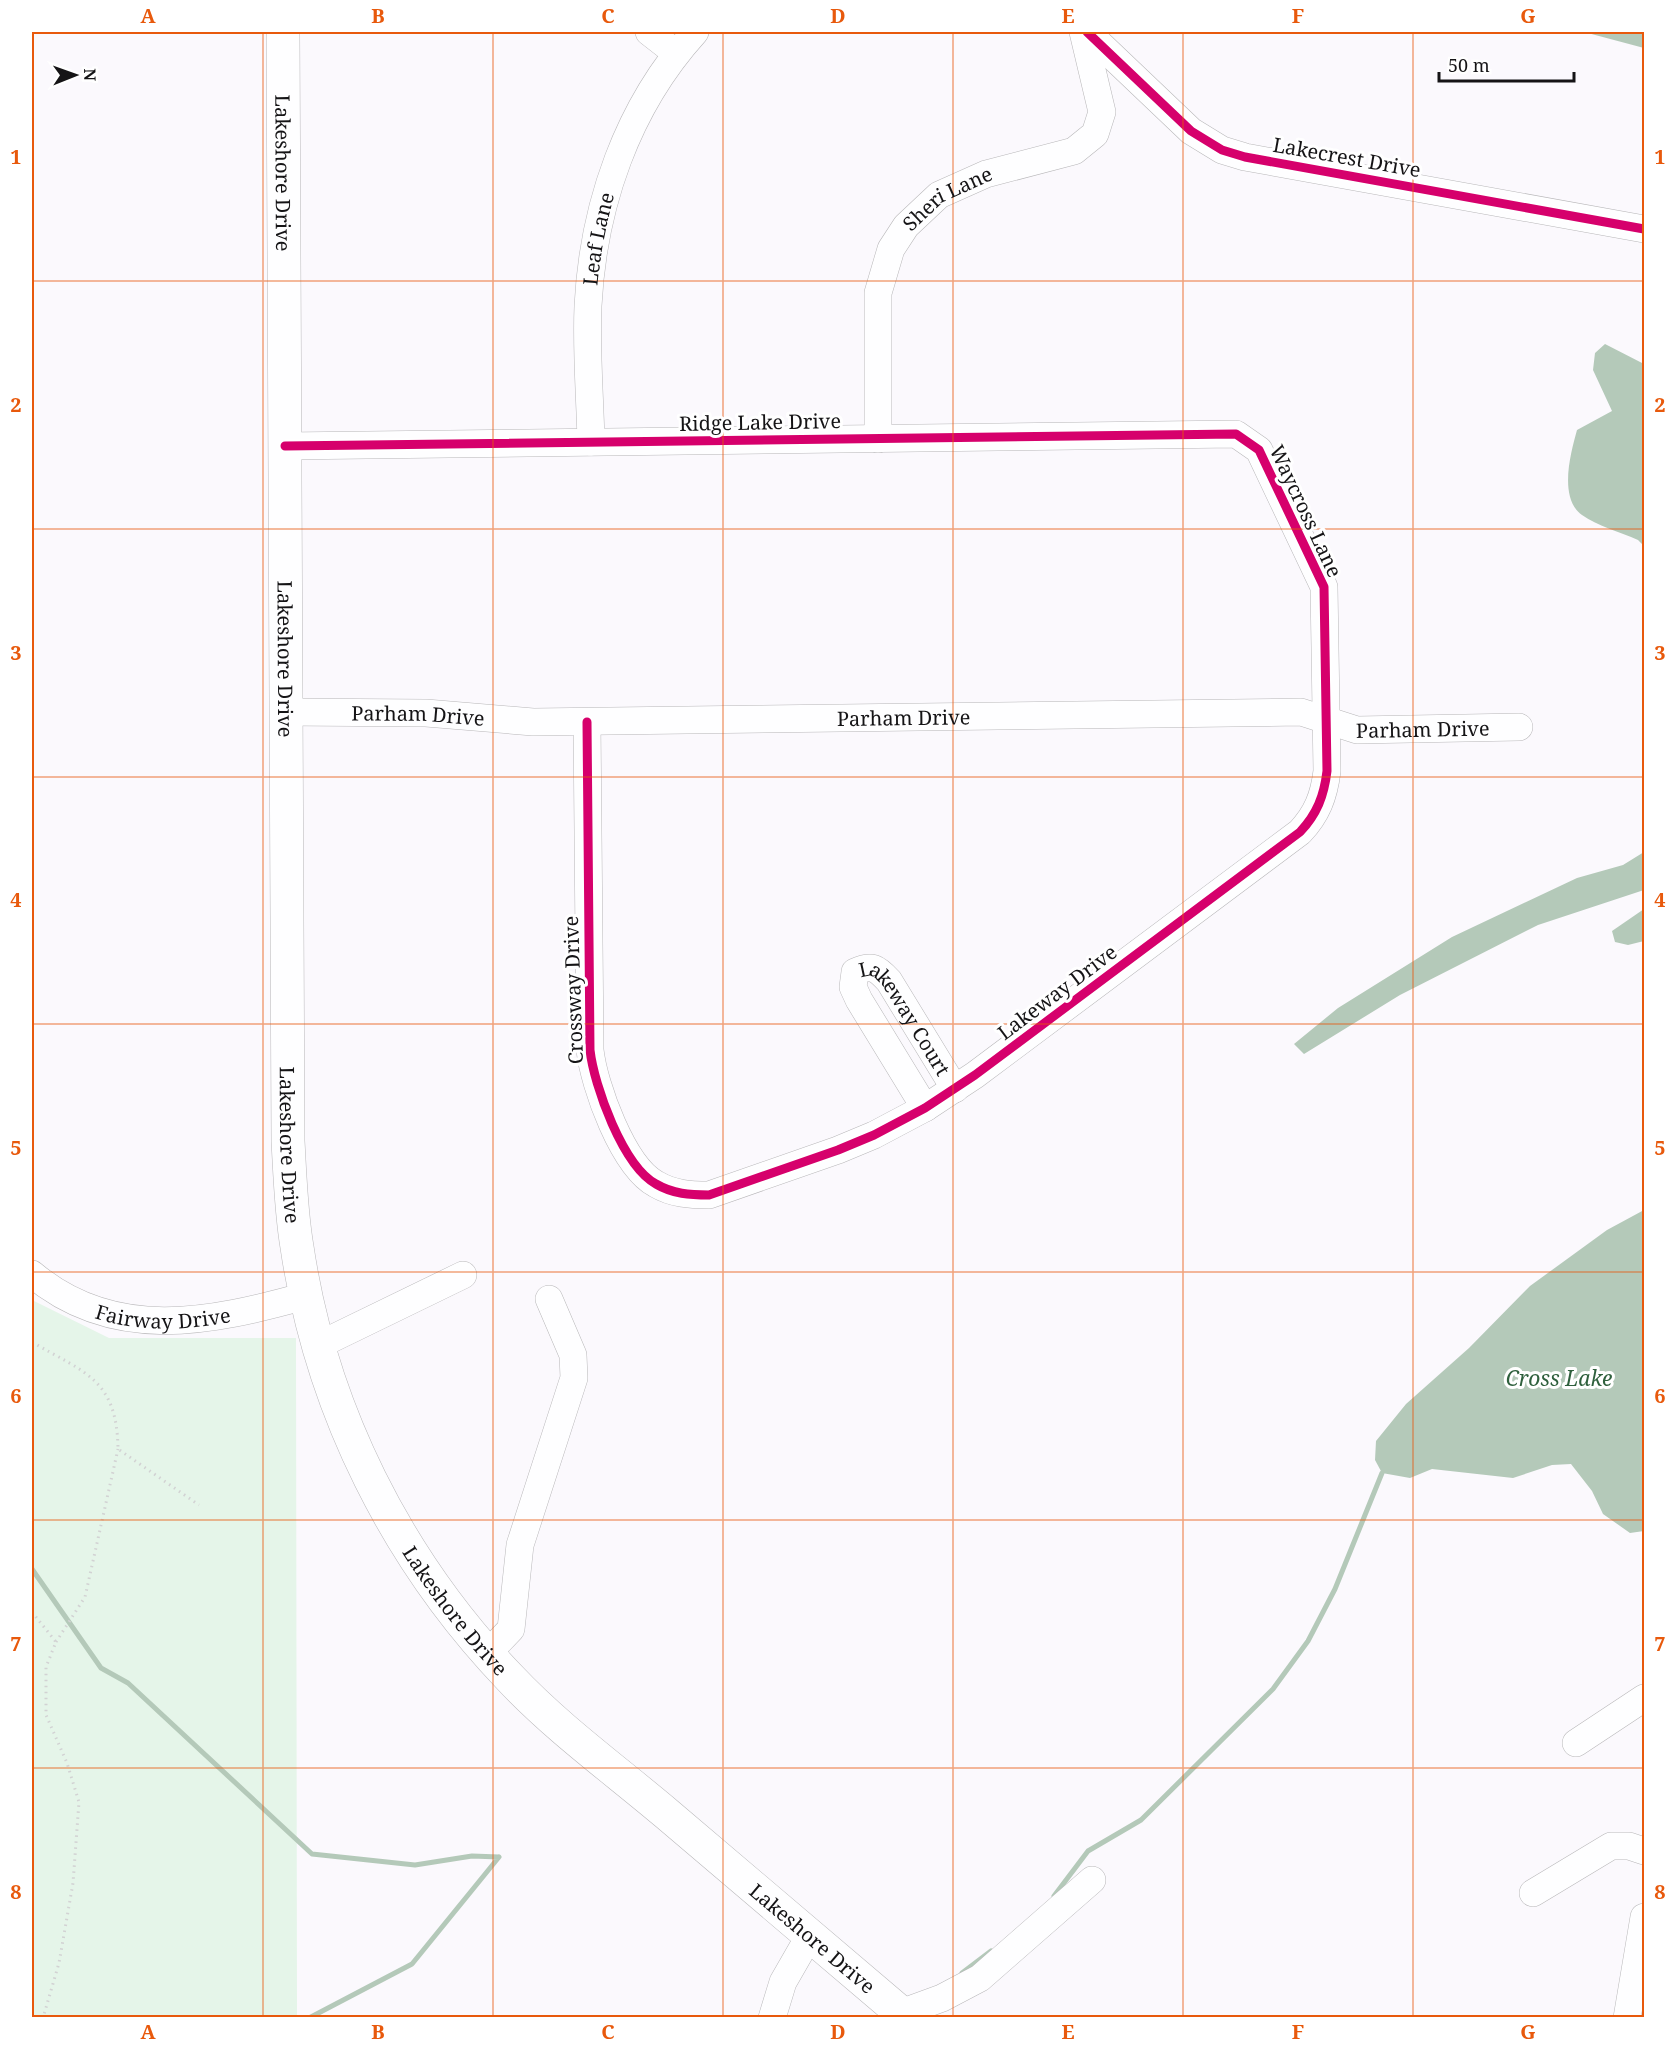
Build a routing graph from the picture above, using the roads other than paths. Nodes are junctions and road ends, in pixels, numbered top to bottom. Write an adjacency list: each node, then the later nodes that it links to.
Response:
1 (283, 32): 11 (main road, Lakeshore Drive)
2 (649, 32): 6 (street)
3 (695, 32): 6 (street, Leaf Lane)
4 (1083, 32): 9 (street, Sheri Lane)
5 (1088, 32): 7 (street, Lakecrest Drive)
6 (676, 53): 10 (street, Leaf Lane)
7 (1644, 228)
8 (1236, 434): 9 (street, Ridge Lake Drive); 14 (street, Waycross Lane)
9 (878, 439): 10 (street, Ridge Lake Drive)
10 (591, 442): 11 (street, Ridge Lake Drive)
11 (285, 446): 12 (main road, Lakeshore Drive)
12 (286, 712): 13 (street, Parham Drive); 21 (main road, Lakeshore Drive)
13 (587, 722): 14 (street, Parham Drive); 18 (street, Crossway Drive)
14 (1327, 722): 15 (street, Parham Drive); 16 (street, Lakeway Drive)
15 (1519, 727)
16 (955, 1089): 17 (street, Lakeway Drive); 17 (street, Lakeway Court)
17 (925, 1108): 18 (street, Lakeway Drive)
18 (709, 1195)
19 (32, 1274): 21 (street, Fairway Drive)
20 (463, 1275): 23 (street)
21 (305, 1296): 23 (main road, Lakeshore Drive)
22 (549, 1299): 24 (street)
23 (318, 1345): 24 (main road, Lakeshore Drive)
24 (488, 1653): 31 (main road, Lakeshore Drive)
25 (1644, 1698): 26 (street)
26 (1576, 1743)
27 (1644, 1851): 29 (street)
28 (1092, 1880): 32 (street)
29 (1533, 1893)
30 (1644, 1917): 34 (street)
31 (810, 1935): 32 (main road, Lakeshore Drive); 33 (street)
32 (904, 2015)
33 (772, 2018)
34 (1627, 2018)

